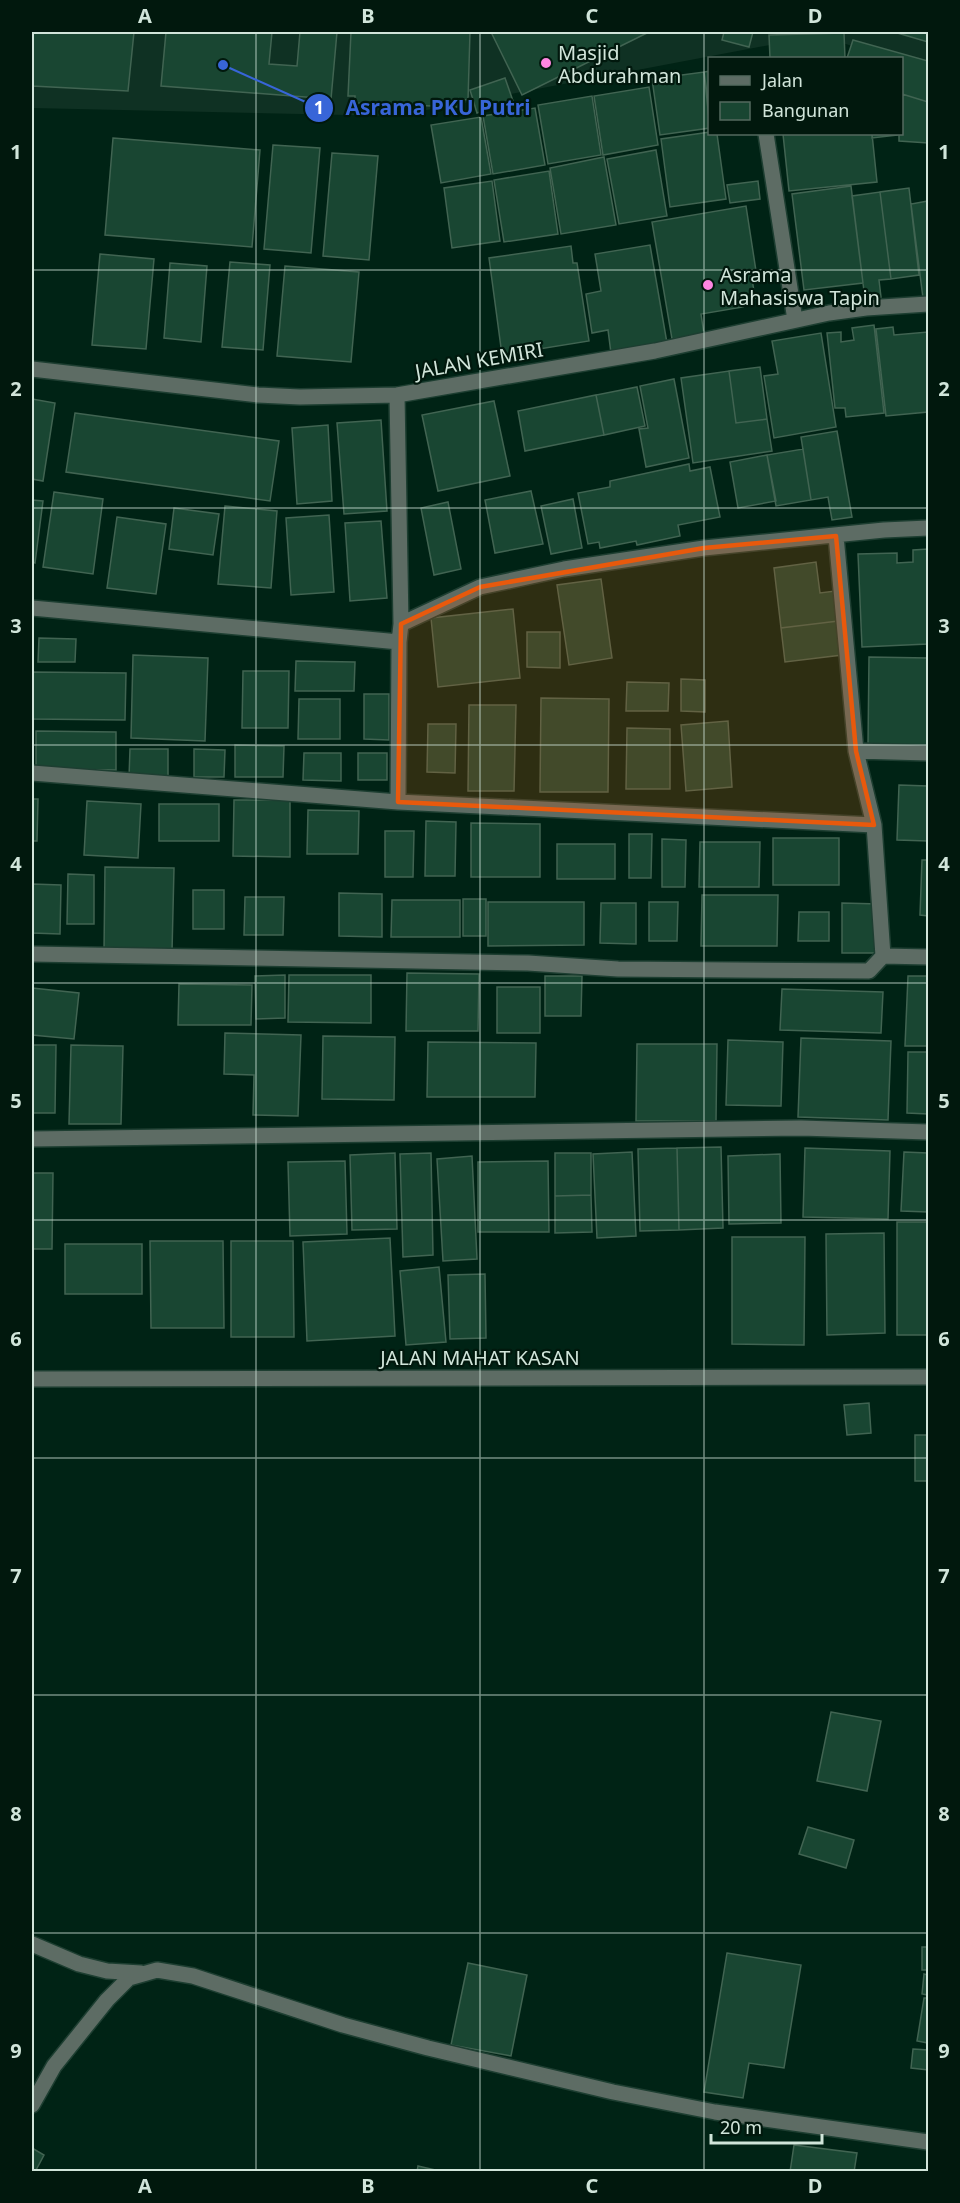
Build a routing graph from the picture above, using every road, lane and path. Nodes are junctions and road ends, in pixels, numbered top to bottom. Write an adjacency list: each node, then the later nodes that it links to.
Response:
1 (766, 135): 3 (street)
2 (928, 304): 3 (street, JALAN KEMIRI)
3 (795, 320): 5 (street, JALAN KEMIRI)
4 (32, 369): 5 (street, JALAN KEMIRI)
5 (397, 395): 9 (street)
6 (928, 528): 7 (street)
7 (836, 536): 9 (street); 11 (street)
8 (32, 608): 10 (street)
9 (401, 624): 10 (street)
10 (399, 642): 14 (street)
11 (856, 751): 12 (street); 15 (street)
12 (928, 753)
13 (32, 773): 14 (street)
14 (398, 802): 15 (street)
15 (874, 825): 17 (street)
16 (32, 954): 17 (street)
17 (883, 956): 18 (street)
18 (928, 957)
19 (928, 1132): 20 (street)
20 (32, 1139)
21 (928, 1377): 22 (street, JALAN MAHAT KASAN)
22 (32, 1379)
23 (32, 1944): 24 (street)
24 (107, 1971): 25 (street); 26 (street)
25 (143, 1973): 26 (street); 28 (street)
26 (107, 2000): 27 (street)
27 (32, 2105)
28 (928, 2142)

